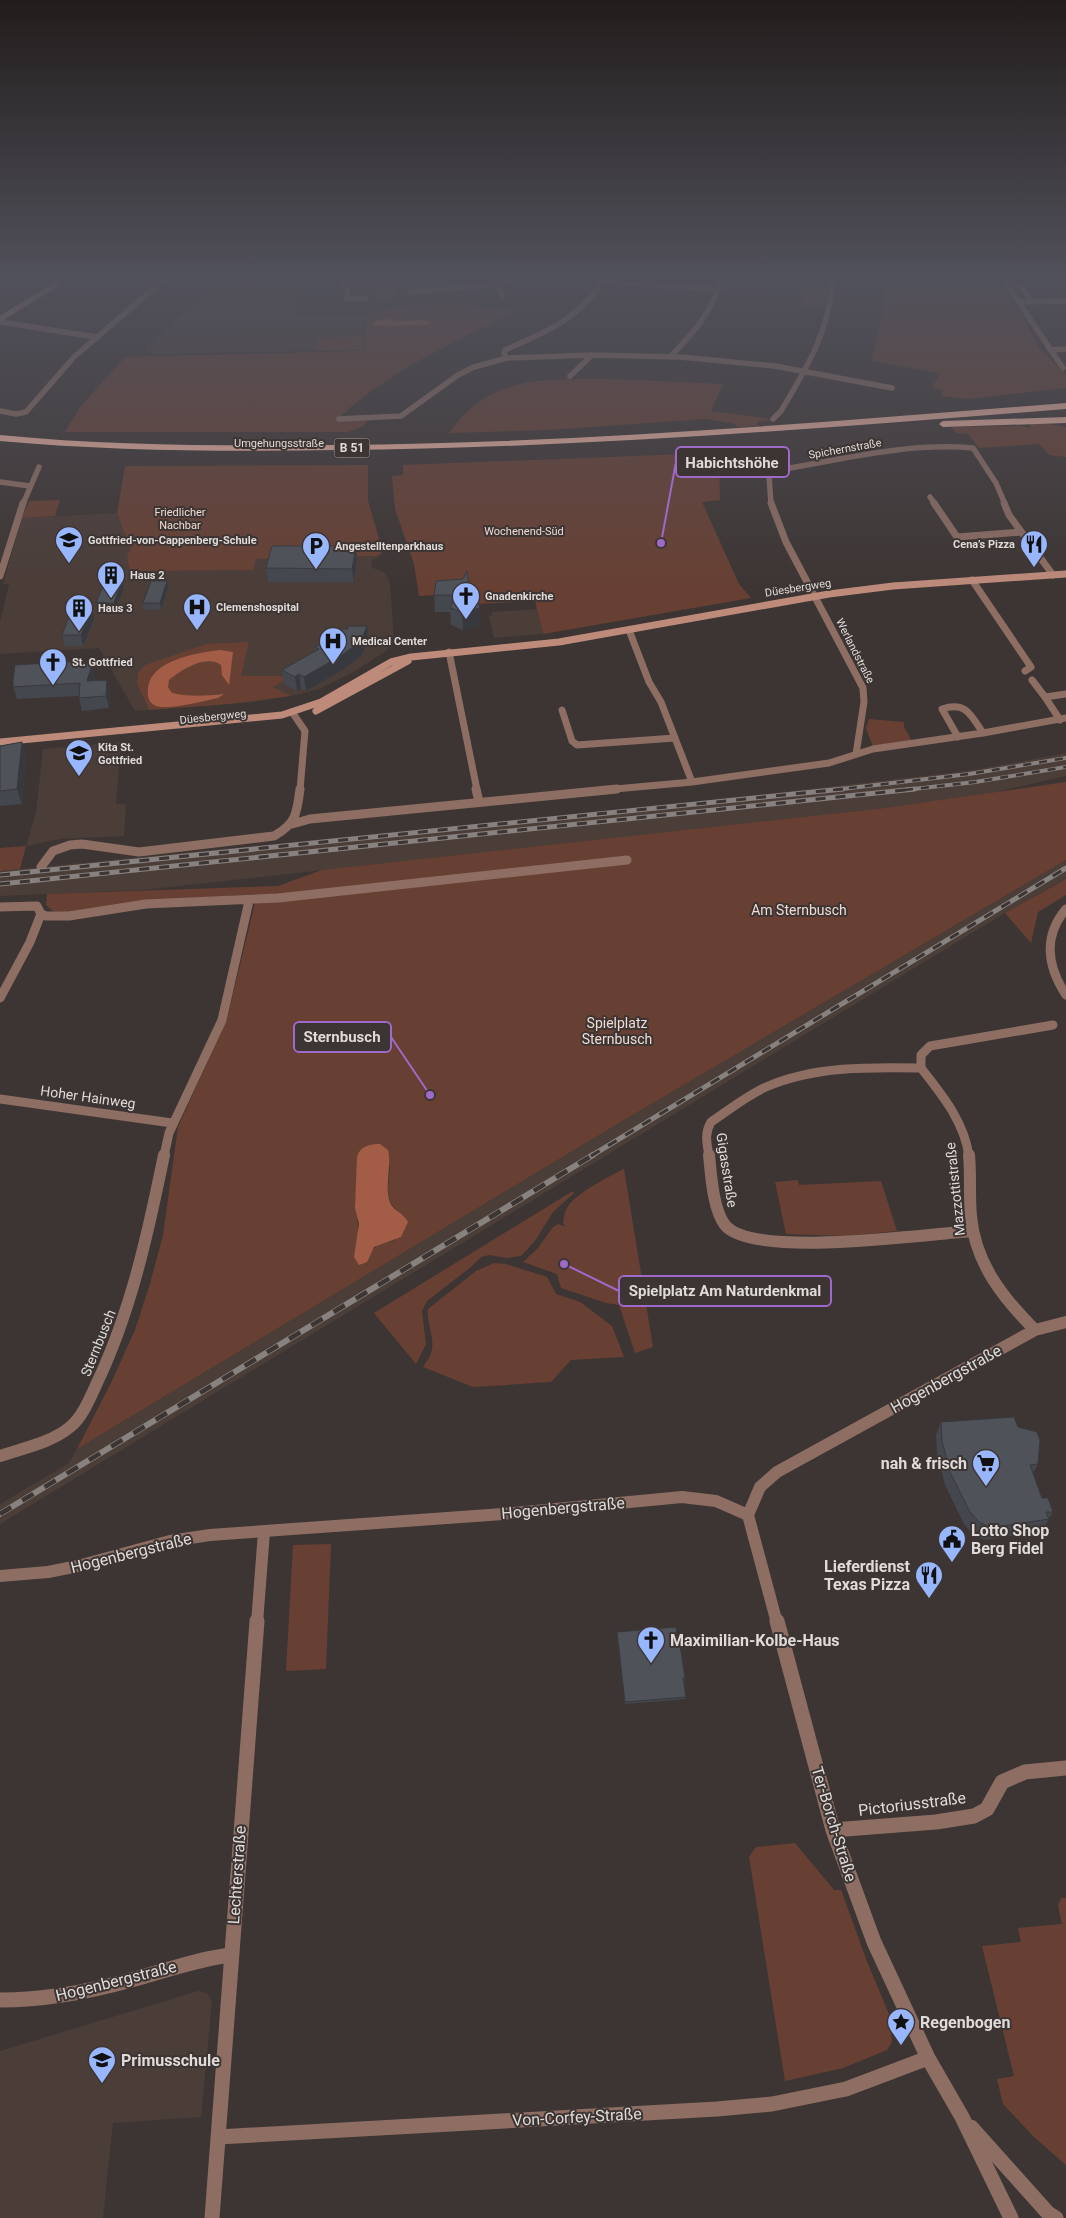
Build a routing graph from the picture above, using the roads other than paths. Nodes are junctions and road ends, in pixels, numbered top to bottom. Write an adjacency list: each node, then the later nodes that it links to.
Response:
1 (52, 383): 8 (street)
2 (446, 383): 11 (street)
3 (797, 383): 10 (street)
4 (864, 383): 5 (street)
5 (892, 388)
6 (1066, 399): 13 (highway)
7 (1066, 406): 13 (highway, Umgehungsstraße / B 51)
8 (0, 411)
9 (1066, 412): 13 (highway, Umgehungsstraße / B 51)
10 (772, 419)
11 (339, 420)
12 (1066, 420): 13 (highway)
13 (891, 422): 14 (highway, Umgehungsstraße / B 51); 15 (highway, Umgehungsstraße / B 51)
14 (0, 438)
15 (0, 445)
16 (39, 468): 19 (street)
17 (774, 471): 21 (street, Spichernstraße); 26 (street, Werlandstraße)
18 (0, 482): 19 (street)
19 (30, 486): 24 (street)
20 (930, 497): 21 (street)
21 (1021, 532): 23 (street, Spichernstraße)
22 (1066, 574): 23 (street, Düesbergweg)
23 (1053, 575): 25 (street, Düesbergweg)
24 (0, 576)
25 (972, 580): 26 (street, Düesbergweg); 29 (street)
26 (814, 596): 27 (street, Düesbergweg); 40 (street, Werlandstraße)
27 (629, 630): 28 (street, Düesbergweg); 38 (street)
28 (449, 652): 34 (street, Düesbergweg); 42 (street)
29 (1025, 671)
30 (1032, 680): 32 (street)
31 (1066, 694): 32 (street)
32 (1045, 697): 35 (street)
33 (562, 710): 38 (street)
34 (294, 715): 39 (street, Düesbergweg); 43 (street)
35 (1063, 719): 36 (street)
36 (983, 734): 37 (street); 37 (street)
37 (958, 737): 40 (street)
38 (675, 738): 41 (street)
39 (0, 744)
40 (856, 754): 41 (street)
41 (692, 782): 42 (street)
42 (479, 802): 43 (street)
43 (292, 824): 45 (street)
44 (627, 860): 46 (street)
45 (41, 866)
46 (250, 901): 49 (street); 55 (street, Sternbusch)
47 (0, 907): 49 (street)
48 (1066, 909): 50 (street)
49 (41, 914): 51 (street)
50 (1066, 995)
51 (0, 998)
52 (1053, 1025): 53 (street)
53 (921, 1068): 56 (street, Mazzottistraße); 56 (street, Gigasstraße)
54 (0, 1098): 55 (street, Hoher Hainweg)
55 (172, 1123): 59 (street, Sternbusch)
56 (972, 1231): 58 (street, Mazzottistraße)
57 (1066, 1322): 58 (street, Hogenbergstraße)
58 (1035, 1330): 60 (street, Hogenbergstraße)
59 (0, 1456)
60 (748, 1515): 61 (street, Hogenbergstraße); 64 (street, Ter-Borch-Straße)
61 (264, 1532): 62 (street, Hogenbergstraße); 65 (street, Lechterstraße)
62 (0, 1576)
63 (1066, 1768): 64 (street, Pictoriusstraße)
64 (833, 1830): 67 (street, Ter-Borch-Straße)
65 (231, 1955): 66 (street, Hogenbergstraße); 69 (street, Lechterstraße)
66 (0, 2000)
67 (928, 2058): 68 (street, Ter-Borch-Straße); 69 (street, Von-Corfey-Straße)
68 (962, 2117): 71 (street, Ter-Borch-Straße); 72 (street, Ter-Borch-Straße)
69 (218, 2137): 70 (street, Lechterstraße)
70 (212, 2218)
71 (1012, 2218)
72 (1056, 2218)

